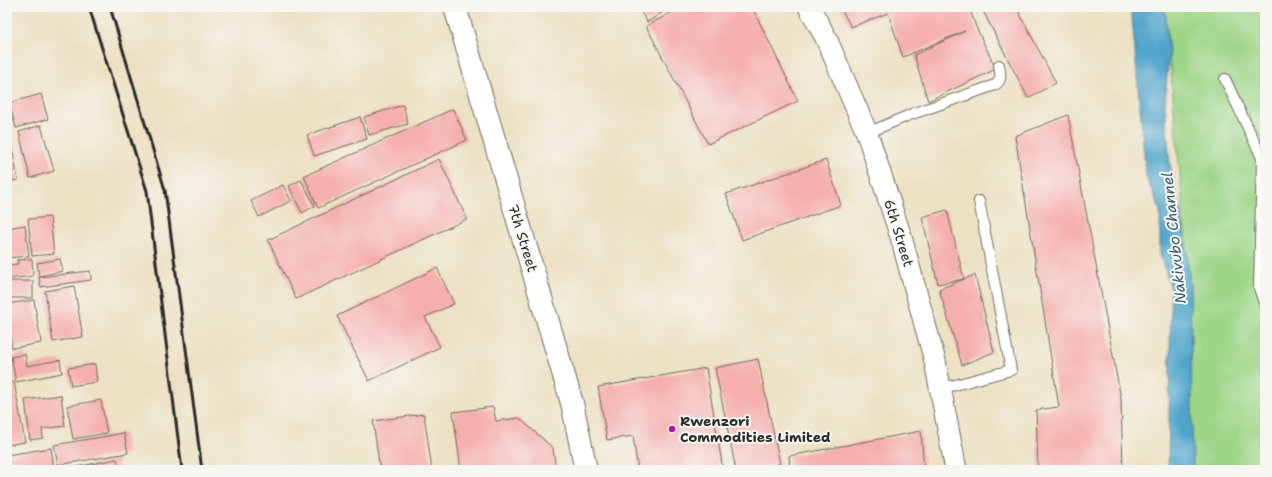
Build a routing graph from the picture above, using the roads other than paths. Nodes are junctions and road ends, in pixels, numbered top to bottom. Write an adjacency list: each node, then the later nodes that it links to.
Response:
1 (455, 7): 9 (street, 7th Street)
2 (809, 7): 5 (street, 6th Street)
3 (999, 64): 5 (lane)
4 (1225, 79): 7 (lane)
5 (867, 133): 8 (street, 6th Street)
6 (979, 201): 8 (lane)
7 (1265, 306)
8 (940, 389): 10 (street, 6th Street)
9 (586, 470)
10 (956, 470)

